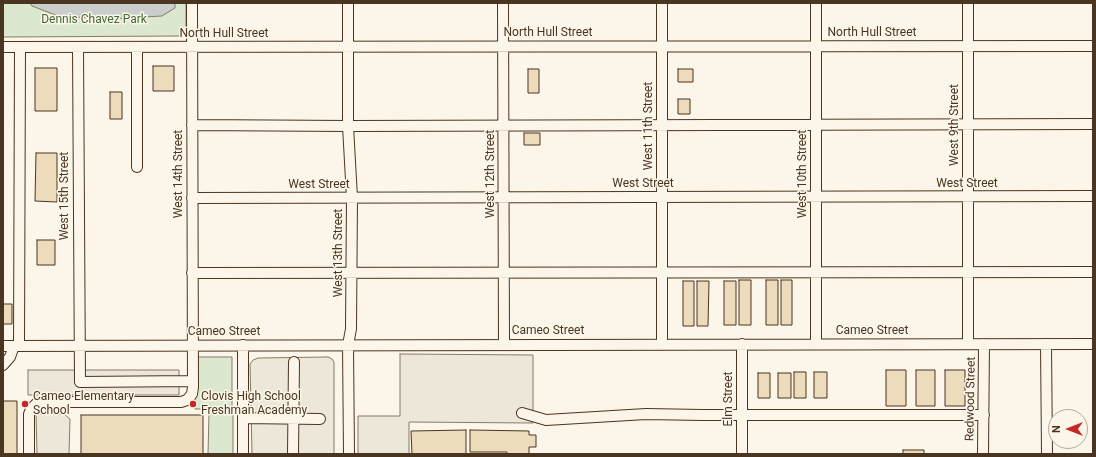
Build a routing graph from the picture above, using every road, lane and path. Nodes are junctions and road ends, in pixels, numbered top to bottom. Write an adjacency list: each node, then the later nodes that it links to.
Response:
1 (192, 3): 16 (street, West 14th Street)
2 (348, 3): 17 (street, West 13th Street)
3 (503, 3): 7 (street, West 12th Street)
4 (662, 3): 8 (street, West 11th Street)
5 (816, 3): 9 (street, West 10th Street)
6 (968, 3): 10 (street, West 9th Street)
7 (503, 46): 8 (street, North Hull Street); 17 (street, North Hull Street); 23 (street, West 12th Street)
8 (662, 46): 9 (street, North Hull Street); 18 (street, West 11th Street)
9 (816, 46): 10 (street, North Hull Street); 19 (street, West 10th Street)
10 (968, 46): 11 (street, North Hull Street); 20 (street, West 9th Street)
11 (1093, 46)
12 (3, 47): 13 (street, North Hull Street)
13 (20, 47): 14 (street, North Hull Street); 53 (street)
14 (78, 47): 15 (street, North Hull Street); 48 (street, West 15th Street)
15 (137, 47): 16 (street, North Hull Street); 25 (street)
16 (192, 47): 17 (street, North Hull Street); 22 (street, West 14th Street)
17 (348, 47): 24 (street, West 13th Street)
18 (662, 124): 19 (street); 23 (street); 29 (street, West 11th Street)
19 (816, 124): 20 (street); 30 (street, West 10th Street)
20 (968, 124): 21 (street); 26 (street, West 9th Street)
21 (1093, 124)
22 (192, 125): 24 (street); 31 (street, West 14th Street)
23 (504, 125): 24 (street); 28 (street, West 12th Street)
24 (348, 126): 32 (street, West 13th Street)
25 (137, 167)
26 (968, 196): 27 (street, West Street); 30 (street, West Street); 33 (street, West 9th Street)
27 (1093, 196)
28 (504, 197): 29 (street, West Street); 32 (street, West Street); 36 (street, West 12th Street)
29 (662, 197): 30 (street, West Street); 37 (street, West 11th Street)
30 (816, 197): 38 (street, West 10th Street)
31 (192, 198): 32 (street, West Street); 35 (street, West 14th Street)
32 (352, 198): 39 (street, West 13th Street)
33 (968, 272): 34 (street); 38 (street); 44 (street, West 9th Street)
34 (1093, 272)
35 (192, 273): 39 (street); 49 (street, West 14th Street)
36 (504, 273): 37 (street); 39 (street); 40 (street, West 12th Street)
37 (662, 273): 38 (street); 41 (street, West 11th Street)
38 (816, 273): 43 (street, West 10th Street)
39 (352, 274): 51 (street, West 13th Street)
40 (504, 344): 41 (street, Cameo Street); 51 (street, Cameo Street)
41 (662, 344): 42 (street, Cameo Street)
42 (742, 344): 43 (street, Cameo Street); 58 (street, Elm Street)
43 (816, 344): 44 (street, Cameo Street)
44 (968, 344): 45 (street, Cameo Street)
45 (984, 344): 46 (street, Cameo Street); 59 (street, Redwood Street)
46 (1046, 344): 47 (street, Cameo Street); 69 (street)
47 (1093, 344)
48 (79, 345): 49 (street, Cameo Street); 53 (street, Cameo Street); 56 (street, West 15th Street)
49 (193, 345): 50 (street, Cameo Street); 56 (street, West 14th Street)
50 (243, 345): 51 (street, Cameo Street); 60 (street)
51 (348, 345): 66 (street, West 13th Street)
52 (3, 346): 53 (street, Cameo Street)
53 (17, 346): 55 (street)
54 (294, 362): 61 (street)
55 (3, 365)
56 (193, 381): 63 (street, West 14th Street)
57 (522, 413): 58 (street)
58 (742, 414): 59 (street); 67 (street, Elm Street)
59 (984, 415): 68 (street, Redwood Street)
60 (243, 418): 61 (street); 64 (street)
61 (294, 418): 62 (street); 65 (street)
62 (320, 419)
63 (29, 454)
64 (243, 454)
65 (293, 454)
66 (349, 454)
67 (742, 454)
68 (983, 454)
69 (1047, 454)

